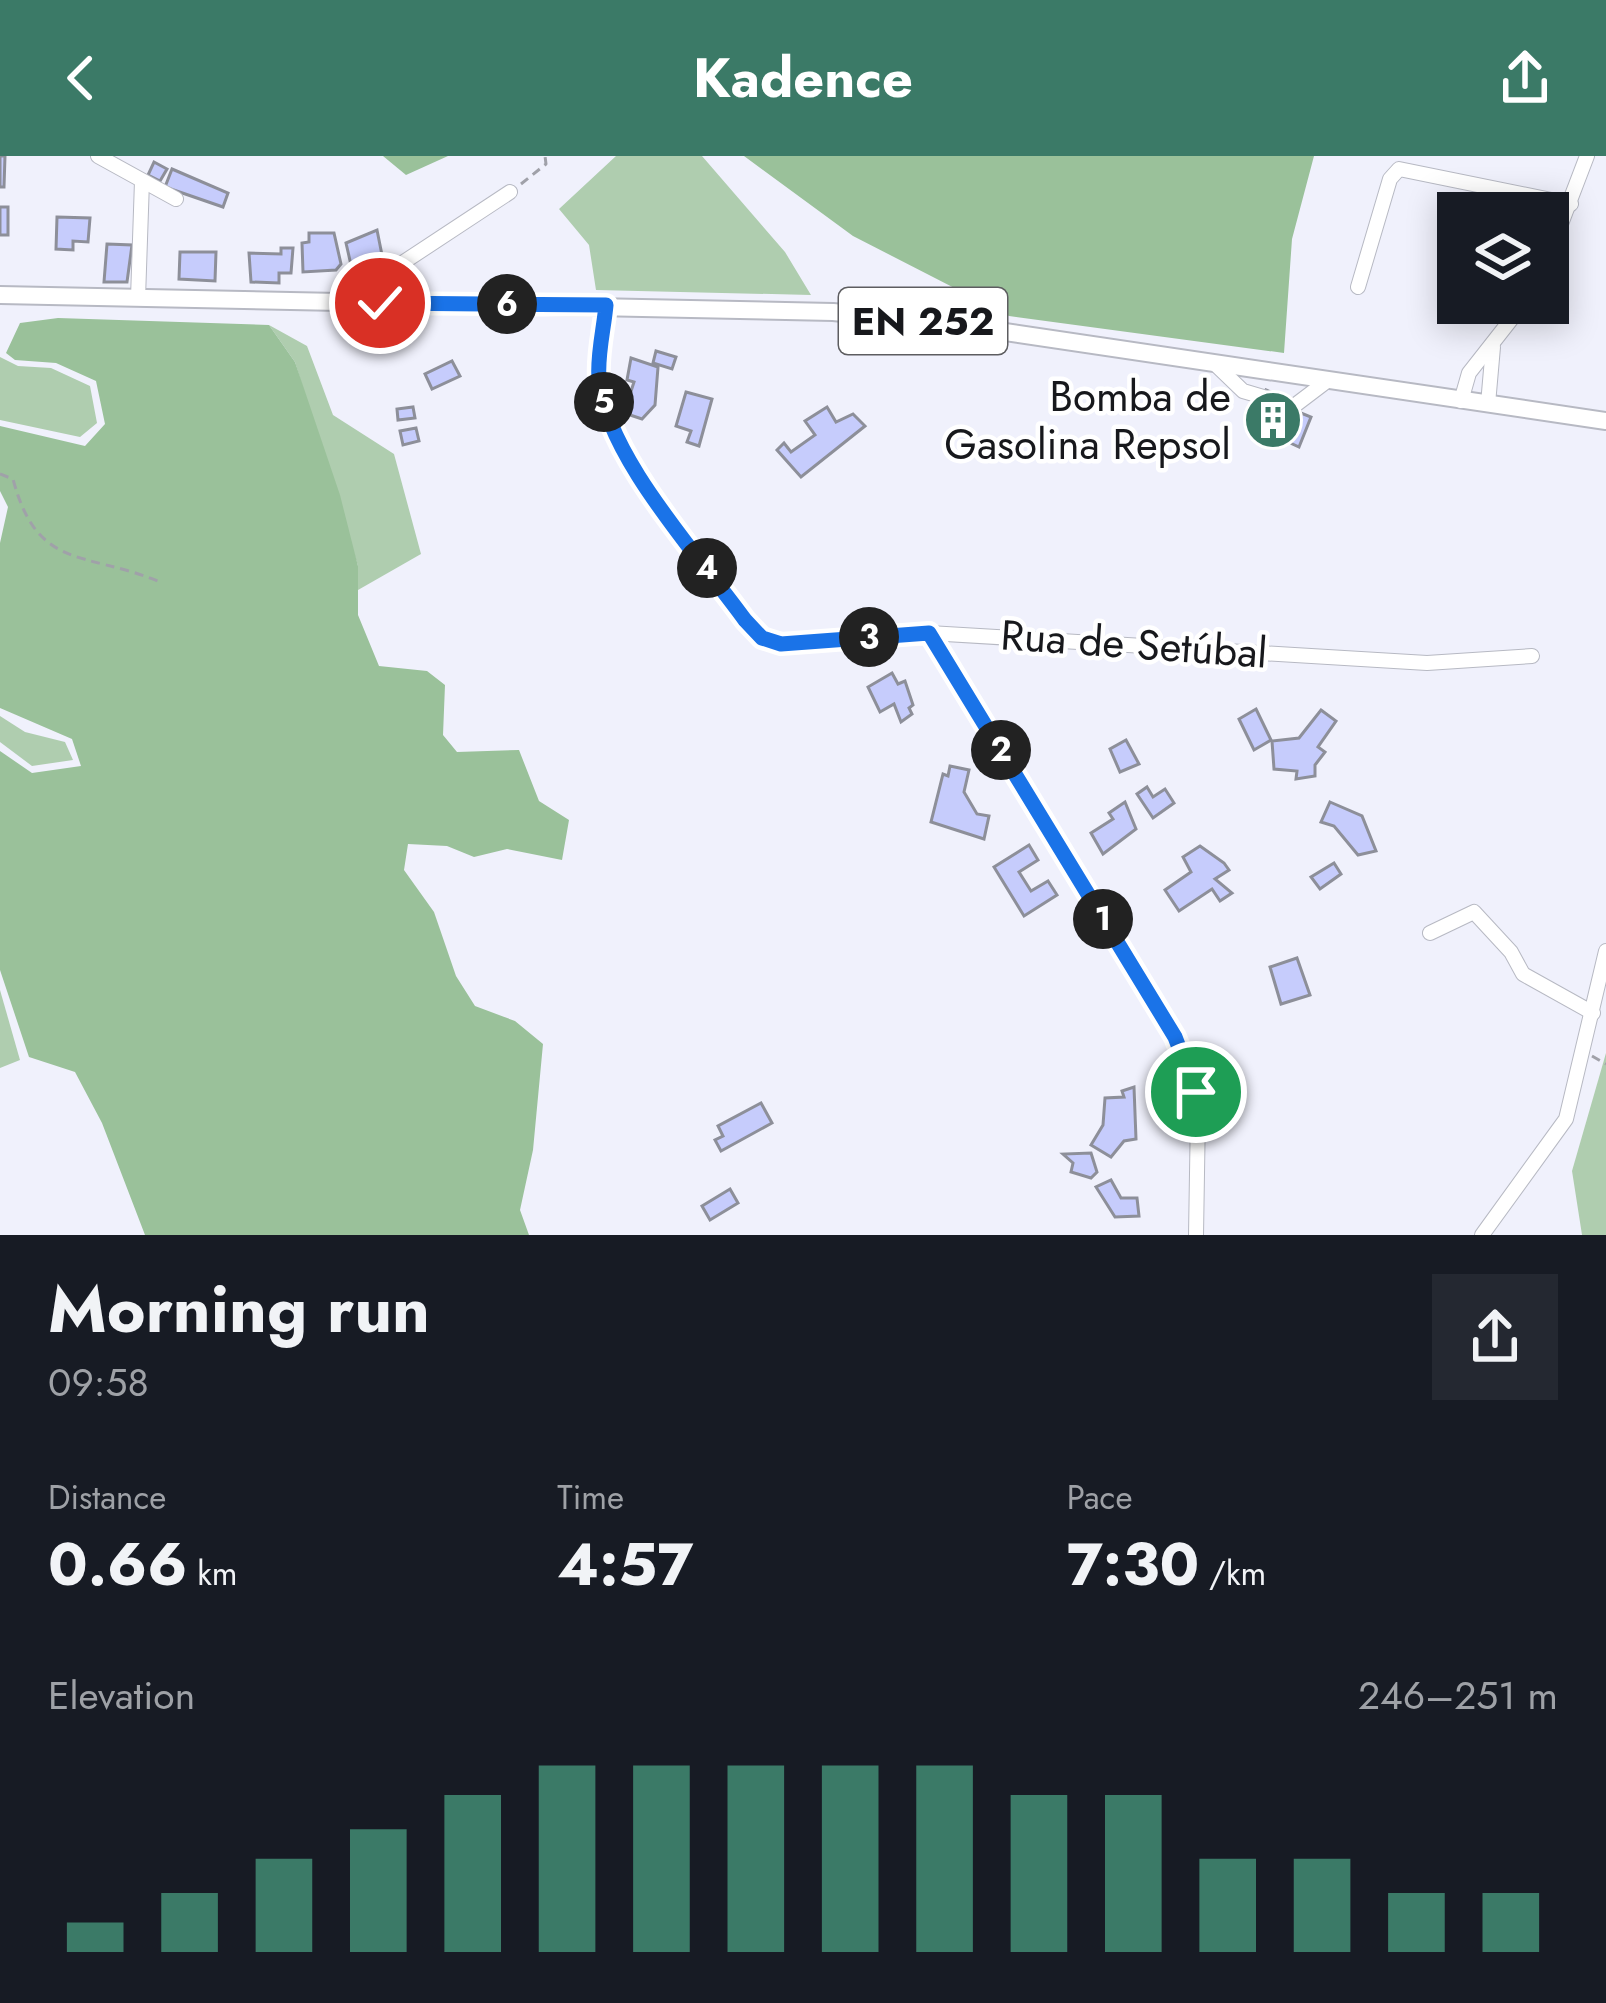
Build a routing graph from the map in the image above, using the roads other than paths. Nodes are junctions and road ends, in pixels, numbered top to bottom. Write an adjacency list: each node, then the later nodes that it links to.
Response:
1 (98, 156): 3 (street)
2 (1587, 156): 6 (street)
3 (142, 181): 5 (street); 9 (street)
4 (510, 193): 10 (street)
5 (176, 199)
6 (1570, 204): 7 (street)
7 (1358, 287)
8 (0, 295): 9 (main road, EN 252)
9 (138, 298): 10 (main road, EN 252)
10 (380, 303): 11 (main road, EN 252)
11 (606, 305): 14 (main road, EN 252); 19 (street, Rua de Setúbal)
12 (1509, 324): 13 (street)
13 (1493, 347): 16 (street); 17 (street)
14 (1216, 365): 15 (main road, EN 252); 15 (street)
15 (1327, 381): 16 (main road, EN 252)
16 (1461, 400): 17 (main road, EN 252)
17 (1488, 404): 18 (main road, EN 252)
18 (1606, 422)
19 (929, 633): 20 (street, Rua de Setúbal); 24 (street)
20 (1532, 656)
21 (1430, 933): 23 (street)
22 (1606, 951): 23 (street)
23 (1593, 1013): 25 (street)
24 (1196, 1235)
25 (1482, 1235)

